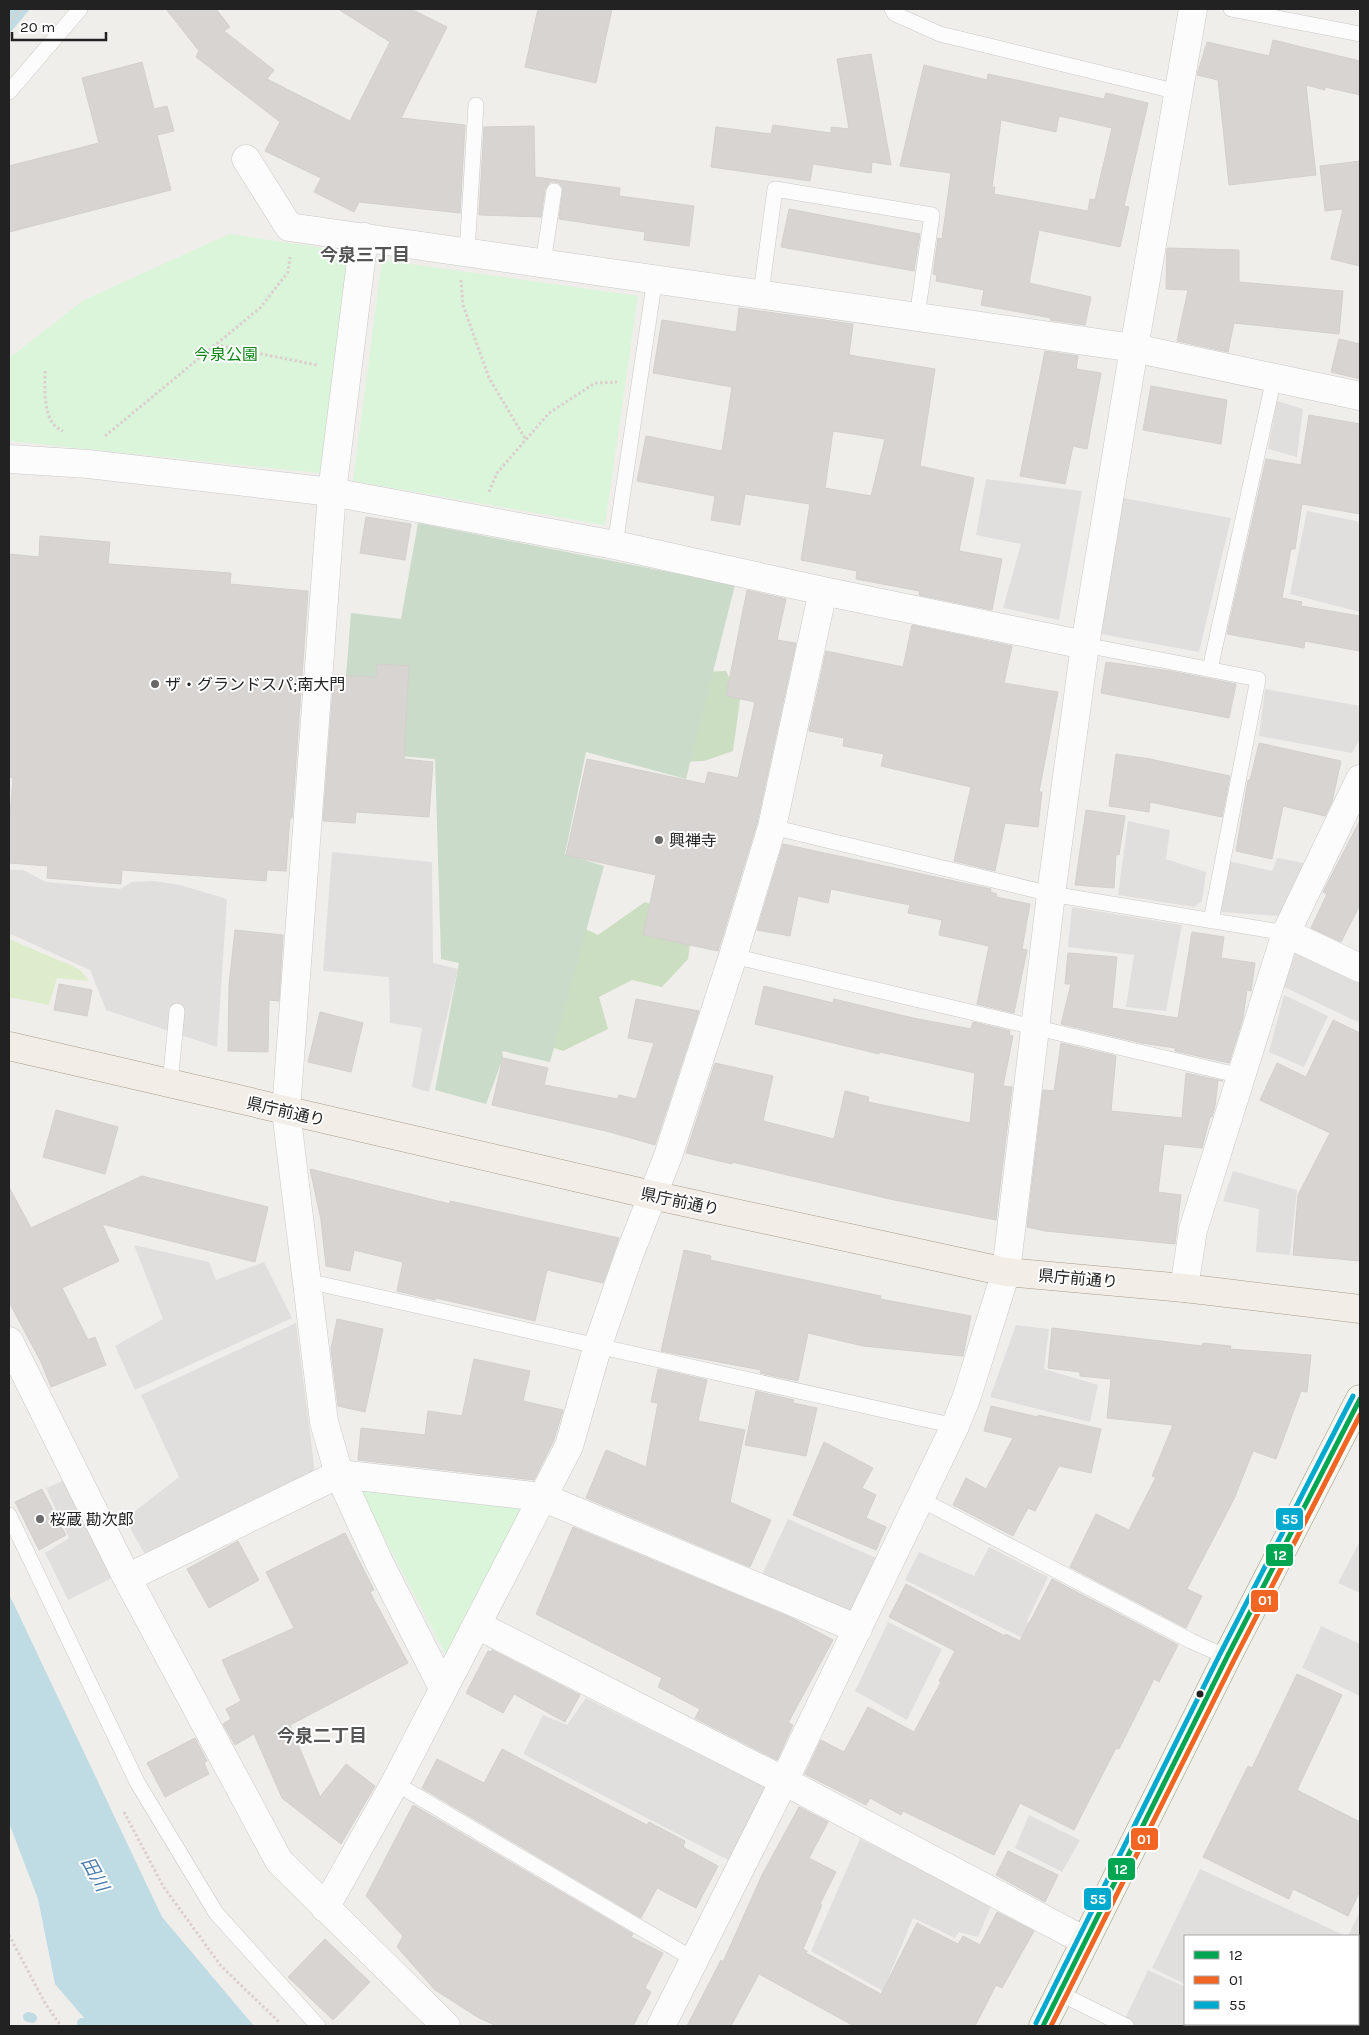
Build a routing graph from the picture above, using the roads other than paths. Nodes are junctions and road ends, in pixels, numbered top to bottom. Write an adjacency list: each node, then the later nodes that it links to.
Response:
1 (80, 9): 6 (lane)
2 (892, 9): 7 (lane)
3 (1193, 9): 7 (street)
4 (1231, 9): 5 (lane)
5 (1360, 34)
6 (9, 92)
7 (1178, 92): 17 (street)
8 (476, 105): 12 (lane)
9 (246, 159): 11 (street)
10 (554, 191): 13 (lane)
11 (364, 237): 12 (street); 21 (street)
12 (467, 252): 13 (street)
13 (543, 263): 14 (street)
14 (655, 278): 15 (street); 22 (lane)
15 (761, 294): 16 (street); 16 (lane)
16 (917, 316): 17 (street)
17 (1134, 348): 18 (street); 24 (street)
18 (1274, 378): 19 (street); 25 (lane)
19 (1360, 396)
20 (9, 459): 21 (street)
21 (332, 492): 22 (street); 38 (street)
22 (615, 545): 23 (street)
23 (823, 591): 24 (street); 27 (street)
24 (1085, 645): 25 (lane); 28 (street)
25 (1210, 669): 29 (lane)
26 (1360, 779): 30 (street)
27 (772, 827): 28 (lane); 31 (street)
28 (1051, 894): 29 (lane); 34 (street)
29 (1211, 921): 30 (lane)
30 (1286, 933): 32 (street); 36 (street)
31 (733, 956): 34 (lane); 39 (street)
32 (1360, 968)
33 (177, 1011): 37 (lane)
34 (1035, 1028): 36 (lane); 40 (street)
35 (9, 1046): 37 (main road, 県庁前通り)
36 (1241, 1076): 42 (street)
37 (170, 1084): 38 (main road, 県庁前通り)
38 (286, 1111): 39 (main road, 県庁前通り); 41 (street)
39 (652, 1195): 40 (main road, 県庁前通り); 45 (street)
40 (1006, 1272): 42 (main road, 県庁前通り); 47 (street)
41 (306, 1281): 45 (lane); 48 (street)
42 (1184, 1288): 43 (main road, 県庁前通り)
43 (1360, 1308)
44 (9, 1342): 52 (street)
45 (598, 1345): 47 (lane); 49 (street)
46 (1360, 1399): 55 (main road)
47 (955, 1426): 50 (street)
48 (339, 1474): 49 (street); 52 (street); 56 (street)
49 (542, 1497): 53 (street); 54 (street)
50 (920, 1499): 54 (street); 55 (lane)
51 (9, 1515): 63 (lane)
52 (127, 1578): 59 (street)
53 (477, 1625): 56 (street); 57 (street)
54 (858, 1629): 57 (street)
55 (1227, 1657): 60 (main road)
56 (443, 1688): 58 (street)
57 (784, 1781): 60 (street); 61 (street)
58 (395, 1783): 59 (street); 61 (lane)
59 (325, 1908): 64 (street)
60 (1085, 1941): 62 (main road)
61 (694, 1959): 65 (street)
62 (1059, 1993): 66 (main road); 67 (lane)
63 (318, 2026)
64 (446, 2026)
65 (661, 2026)
66 (1043, 2026)
67 (1126, 2026)

